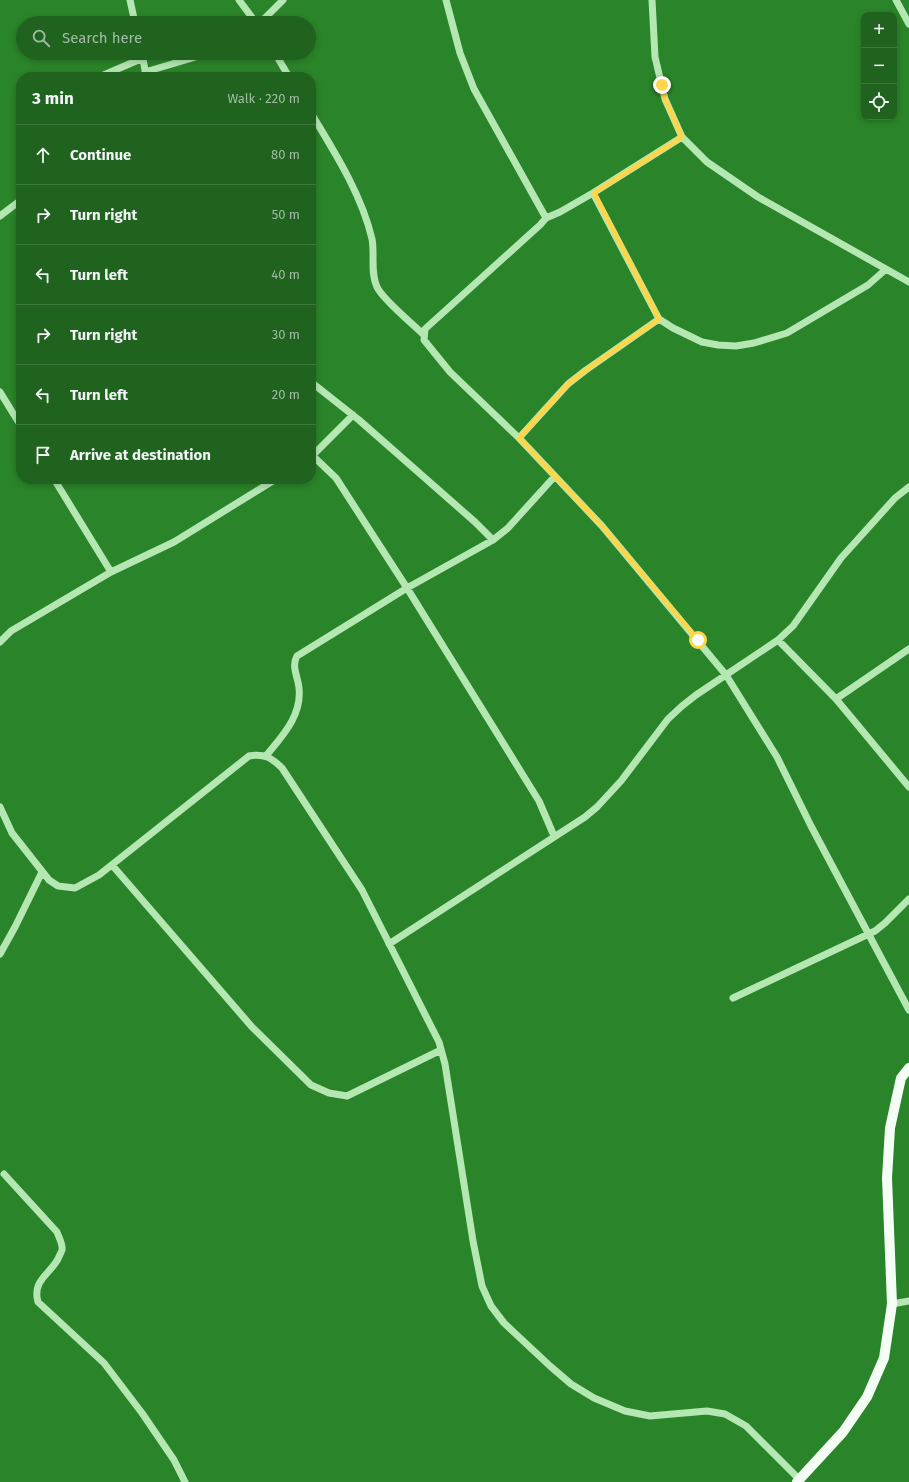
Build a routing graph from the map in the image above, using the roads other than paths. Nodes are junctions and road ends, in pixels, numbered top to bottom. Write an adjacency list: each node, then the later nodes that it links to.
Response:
1 (130, 0): 7 (street)
2 (239, 0): 8 (street)
3 (283, 0): 9 (street)
4 (446, 0): 24 (street)
5 (652, 0): 20 (street)
6 (896, 0): 10 (street)
7 (133, 16)
8 (251, 16)
9 (267, 16)
10 (909, 24)
11 (134, 60): 15 (street)
12 (143, 60): 16 (street)
13 (189, 60): 17 (street)
14 (278, 60): 18 (street)
15 (109, 72)
16 (145, 72)
17 (154, 72)
18 (286, 72)
19 (316, 122): 28 (street)
20 (682, 137): 21 (street); 25 (street)
21 (594, 193): 24 (street); 27 (street)
22 (16, 204): 23 (street)
23 (0, 216)
24 (546, 218): 28 (street)
25 (885, 270): 26 (street); 27 (street)
26 (909, 282)
27 (659, 319): 33 (street)
28 (424, 335): 33 (street)
29 (316, 386): 31 (street)
30 (0, 392): 32 (street)
31 (353, 415): 34 (street); 40 (street)
32 (16, 418)
33 (519, 438): 36 (street)
34 (316, 452)
35 (316, 460): 42 (street)
36 (555, 476): 40 (street); 46 (street)
37 (57, 484): 41 (street)
38 (268, 484): 41 (street)
39 (909, 487): 43 (street)
40 (494, 540): 42 (street)
41 (111, 572): 44 (street)
42 (407, 588): 48 (street); 51 (street)
43 (778, 640): 46 (street); 47 (street)
44 (0, 642)
45 (909, 649): 47 (street)
46 (726, 675): 51 (street); 55 (street)
47 (836, 699): 49 (street)
48 (266, 756): 52 (street); 56 (street)
49 (909, 787)
50 (0, 807): 53 (street)
51 (554, 836): 56 (street)
52 (112, 865): 53 (street); 60 (street)
53 (42, 872): 57 (street)
54 (909, 899): 55 (street)
55 (869, 934): 58 (street); 59 (street)
56 (389, 944): 60 (street)
57 (0, 954)
58 (733, 998)
59 (909, 1010)
60 (441, 1050): 65 (street)
61 (909, 1068): 64 (main road)
62 (4, 1174): 66 (street)
63 (909, 1301): 64 (street)
64 (892, 1304): 65 (main road)
65 (798, 1481)
66 (185, 1482)

